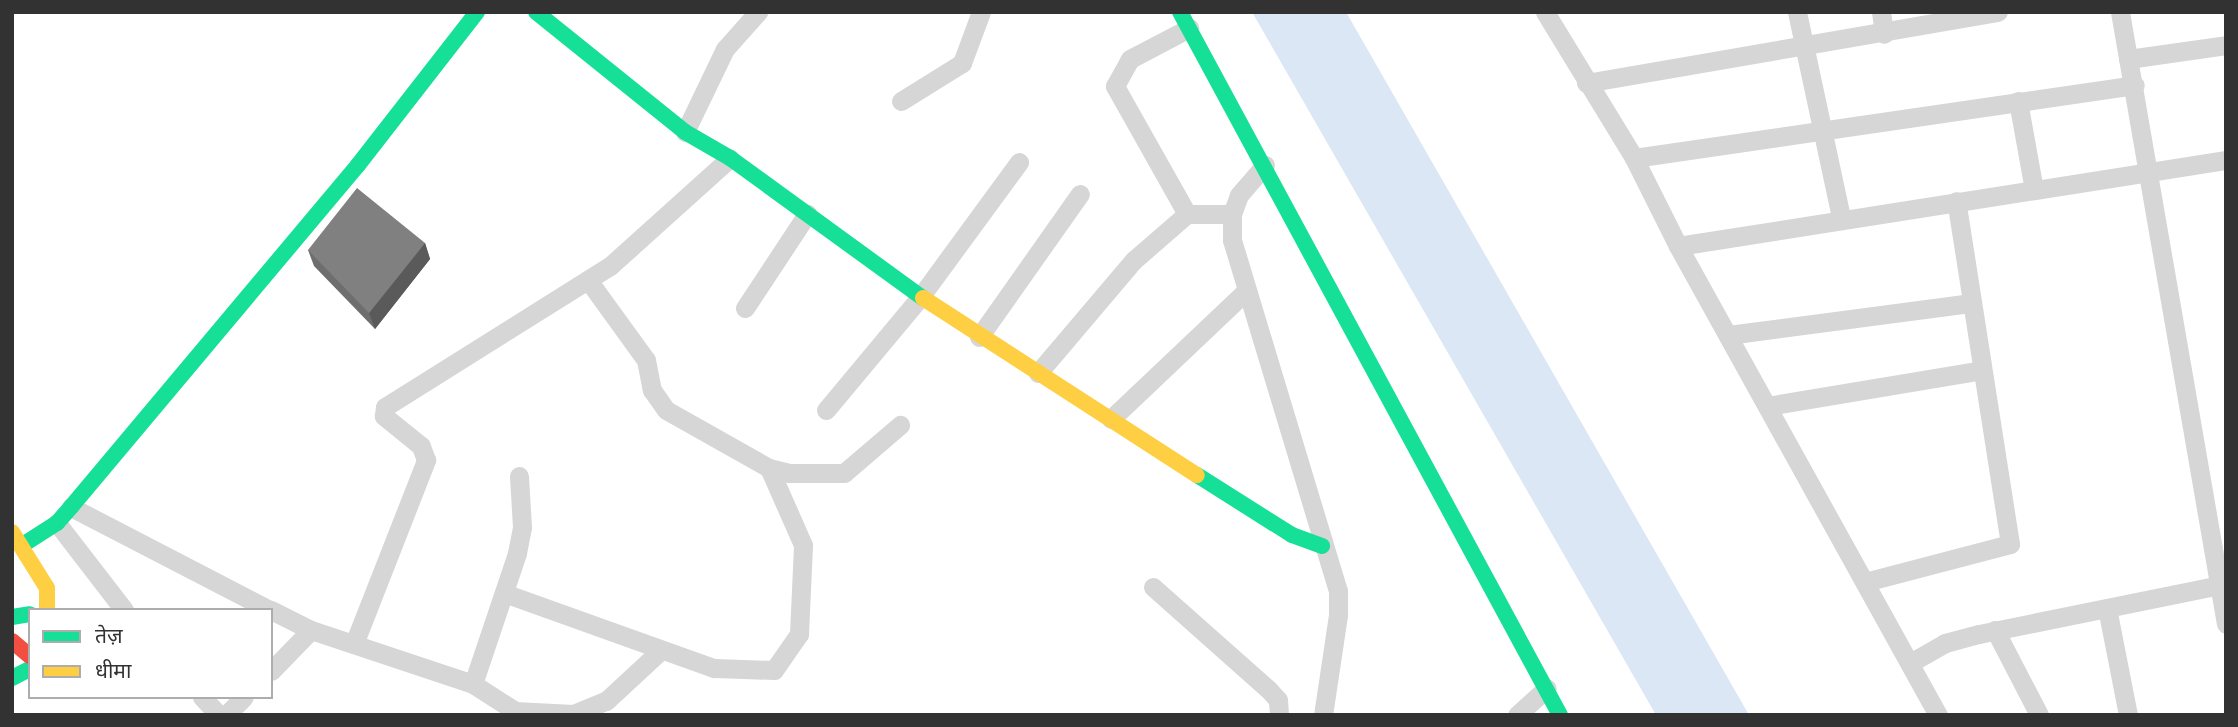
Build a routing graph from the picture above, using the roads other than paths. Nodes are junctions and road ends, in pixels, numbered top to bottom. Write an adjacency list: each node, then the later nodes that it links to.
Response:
1 (477, 12): 50 (street)
2 (536, 12): 20 (street)
3 (758, 12): 20 (street)
4 (981, 12): 17 (street)
5 (1545, 12): 15 (street)
6 (1797, 12): 13 (street)
7 (1881, 12): 11 (street)
8 (2120, 12): 14 (street)
9 (1993, 13): 11 (street)
10 (1184, 20): 25 (street); 31 (street)
11 (1884, 34): 13 (street)
12 (2226, 45): 14 (street)
13 (1804, 49): 15 (street); 19 (street)
14 (2128, 59): 16 (street)
15 (1586, 83): 22 (street)
16 (2135, 85): 18 (street); 26 (street)
17 (901, 101)
18 (2018, 101): 19 (street); 27 (street)
19 (1820, 129): 22 (street); 33 (street)
20 (685, 132): 21 (street)
21 (730, 158): 30 (street); 35 (street)
22 (1634, 158): 34 (street)
23 (2226, 160): 26 (street)
24 (1019, 162): 37 (street)
25 (1265, 165): 32 (street); 77 (street)
26 (2147, 170): 27 (street); 51 (street)
27 (2034, 190): 29 (street)
28 (1080, 194): 41 (street)
29 (1956, 201): 33 (street); 38 (street)
30 (807, 214): 37 (street); 39 (street)
31 (1187, 214): 32 (street); 43 (street)
32 (1232, 215): 36 (street)
33 (1841, 218): 34 (street)
34 (1678, 246): 40 (street)
35 (589, 280): 48 (street); 69 (street)
36 (1244, 293): 46 (street); 55 (street)
37 (921, 296): 41 (street); 45 (street)
38 (1970, 303): 40 (street); 42 (street)
39 (745, 308)
40 (1728, 335): 44 (street)
41 (979, 337): 43 (street)
42 (1982, 370): 44 (street); 56 (street)
43 (1038, 373): 46 (street)
44 (1767, 405): 56 (street)
45 (826, 410)
46 (1111, 419): 55 (street)
47 (900, 425): 48 (street)
48 (769, 468): 70 (street)
49 (519, 476): 59 (street)
50 (71, 507): 52 (street); 62 (street)
51 (2218, 515): 57 (street)
52 (57, 523): 54 (street); 61 (street)
53 (12, 532): 54 (street)
54 (22, 546): 60 (street)
55 (1322, 546): 84 (street)
56 (1865, 582): 72 (street)
57 (2220, 585): 63 (street); 65 (street)
58 (1153, 587): 83 (street)
59 (504, 593): 70 (street); 76 (street)
60 (43, 606)
61 (122, 608)
62 (266, 608)
63 (2107, 608): 67 (street); 89 (street)
64 (273, 611): 66 (street)
65 (2225, 620)
66 (311, 630): 69 (street); 73 (street)
67 (1995, 630): 72 (street); 88 (street)
68 (12, 640): 71 (street)
69 (354, 644): 76 (street)
70 (661, 650): 80 (street)
71 (28, 654)
72 (1910, 663): 87 (street)
73 (273, 669)
74 (28, 670): 75 (street)
75 (12, 678)
76 (473, 684): 80 (street)
77 (1547, 688): 85 (street); 86 (street)
78 (204, 699): 81 (street)
79 (242, 699): 82 (street)
80 (515, 713)
81 (219, 715)
82 (226, 715)
83 (1279, 715)
84 (1323, 715)
85 (1517, 715)
86 (1560, 715)
87 (1938, 715)
88 (2039, 715)
89 (2128, 715)

